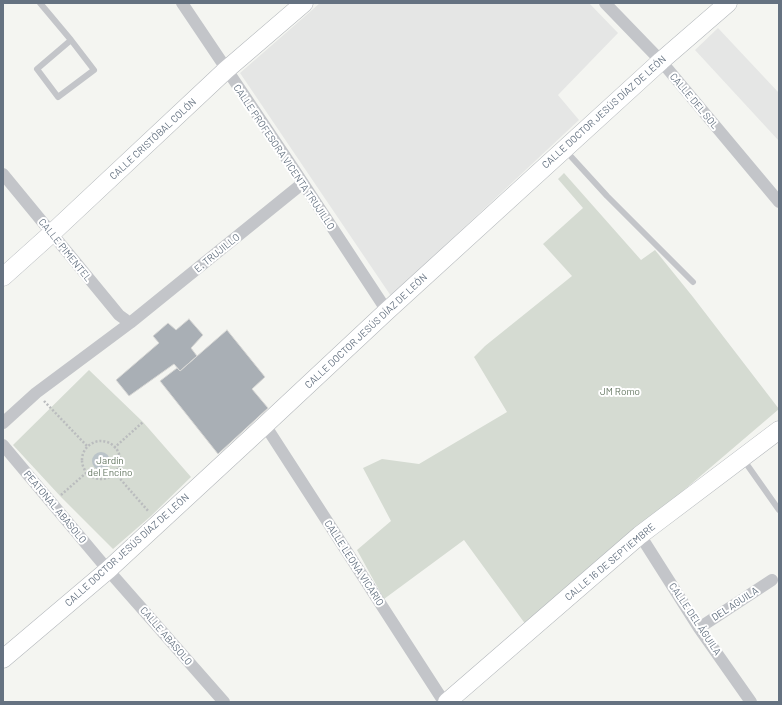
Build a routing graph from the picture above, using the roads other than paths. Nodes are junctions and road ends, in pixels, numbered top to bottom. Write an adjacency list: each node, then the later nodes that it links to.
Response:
1 (40, 3): 6 (lane)
2 (182, 3): 8 (street, CALLE PROFESORA VICENTA TRUJILLO)
3 (304, 3): 8 (main road, CALLE CRISTÓBAL COLÓN)
4 (605, 3): 7 (street, CALLE DEL SOL)
5 (728, 3): 7 (main road, CALLE DOCTOR JESÚS DÍAZ DE LEÓN)
6 (71, 40): 6 (lane)
7 (661, 61): 9 (main road, CALLE DOCTOR JESÚS DÍAZ DE LEÓN); 12 (street, CALLE DEL SOL)
8 (226, 70): 11 (street, CALLE PROFESORA VICENTA TRUJILLO); 13 (main road, CALLE CRISTÓBAL COLÓN)
9 (564, 149): 15 (lane); 16 (main road, CALLE DOCTOR JESÚS DÍAZ DE LEÓN)
10 (3, 174): 13 (street, CALLE PIMENTEL)
11 (303, 183): 16 (street, CALLE PROFESORA VICENTA TRUJILLO); 17 (street, E. TRUJILLO)
12 (779, 202)
13 (52, 233): 14 (main road, CALLE CRISTÓBAL COLÓN); 17 (street, CALLE PIMENTEL)
14 (3, 277)
15 (693, 282)
16 (387, 311): 19 (main road, CALLE DOCTOR JESÚS DÍAZ DE LEÓN)
17 (130, 323): 18 (street, E. TRUJILLO)
18 (3, 423)
19 (265, 425): 25 (main road, CALLE DOCTOR JESÚS DÍAZ DE LEÓN); 30 (street, CALLE LEONA VICARIO)
20 (779, 430): 22 (main road, CALLE 16 DE SEPTIEMBRE)
21 (3, 445): 25 (street, PEATONAL ABASOLO)
22 (742, 458): 23 (lane); 24 (main road, CALLE 16 DE SEPTIEMBRE)
23 (779, 510)
24 (640, 535): 27 (street, CALLE DEL ÁGUILA); 31 (main road, CALLE 16 DE SEPTIEMBRE)
25 (108, 570): 28 (main road, CALLE DOCTOR JESÚS DÍAZ DE LEÓN); 29 (street, CALLE ABASOLO)
26 (772, 580): 27 (street, DEL AGUILA)
27 (699, 628): 32 (street, CALLE DEL ÁGUILA)
28 (3, 659)
29 (224, 702)
30 (444, 702)
31 (447, 702)
32 (751, 702)

